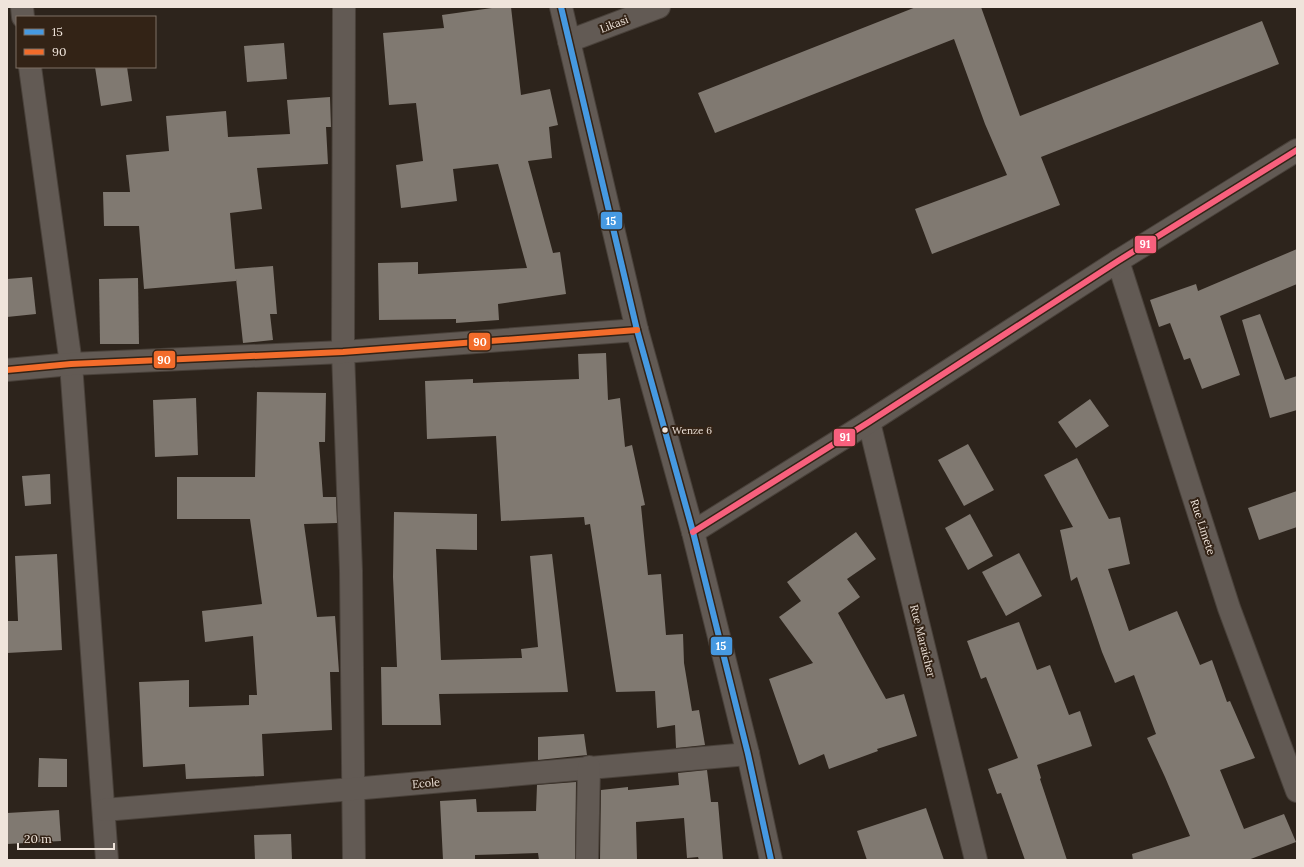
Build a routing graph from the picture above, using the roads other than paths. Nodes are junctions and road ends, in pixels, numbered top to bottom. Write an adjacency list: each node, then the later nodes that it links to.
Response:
1 (344, 7): 9 (street)
2 (562, 7): 4 (street)
3 (659, 7): 4 (street, Likasi)
4 (569, 41): 8 (street)
5 (30, 68): 10 (street)
6 (1297, 150): 7 (street)
7 (1118, 261): 12 (street); 17 (street, Rue Limete)
8 (637, 330): 9 (street); 13 (street)
9 (343, 352): 10 (street); 16 (street)
10 (71, 364): 11 (street); 18 (street)
11 (7, 370)
12 (869, 422): 13 (street); 23 (street, Rue Maraicher)
13 (693, 532): 14 (street)
14 (748, 754): 15 (street, Ecole); 22 (street)
15 (589, 767): 16 (street, Ecole); 21 (street)
16 (353, 789): 18 (street, Ecole); 20 (street)
17 (1297, 791)
18 (104, 810): 19 (street)
19 (107, 860)
20 (354, 860)
21 (587, 860)
22 (771, 860)
23 (976, 860)

